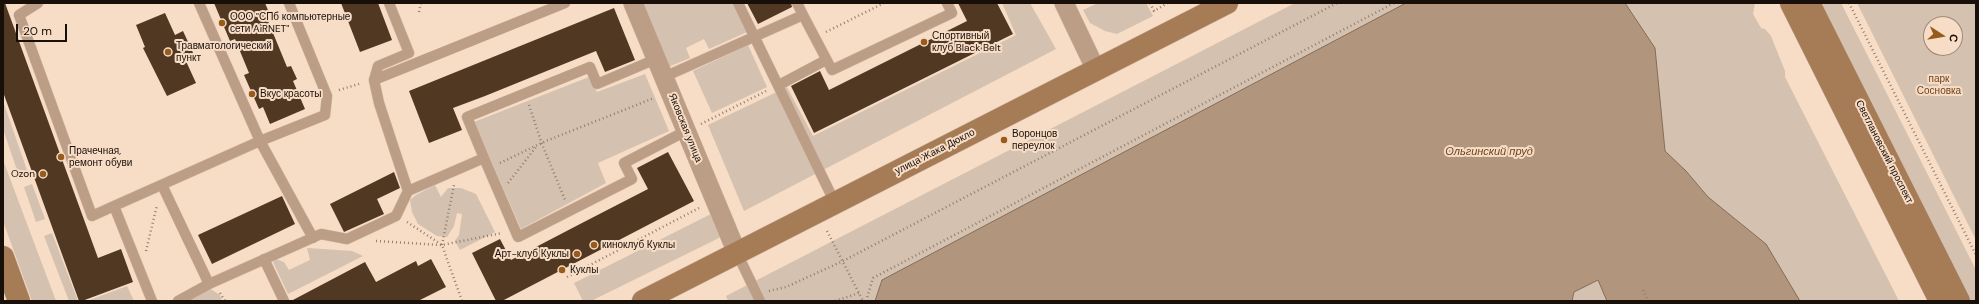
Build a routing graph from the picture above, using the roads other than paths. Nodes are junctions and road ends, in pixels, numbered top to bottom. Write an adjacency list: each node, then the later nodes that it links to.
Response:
1 (38, 3): 28 (lane)
2 (200, 3): 23 (lane)
3 (289, 3): 23 (lane)
4 (389, 3): 19 (lane)
5 (566, 3): 19 (lane)
6 (633, 3): 16 (street, Яковская улица)
7 (738, 3): 15 (lane)
8 (797, 3): 14 (lane)
9 (947, 3): 17 (lane)
10 (1064, 3): 18 (street)
11 (1227, 3): 18 (street, улица Жака Дюкло)
12 (1791, 3): 40 (street, Светлановский проспект)
13 (1809, 3): 41 (street, Светлановский проспект)
14 (803, 16): 15 (lane); 17 (lane)
15 (755, 37): 20 (lane); 21 (lane)
16 (656, 59): 20 (street, Яковская улица); 24 (lane)
17 (826, 60): 21 (lane)
18 (1096, 70): 27 (street, улица Жака Дюкло)
19 (374, 80): 26 (lane)
20 (667, 84): 22 (street, Яковская улица)
21 (779, 85): 27 (lane)
22 (686, 131): 24 (lane); 30 (street, Яковская улица)
23 (260, 141): 25 (lane); 29 (lane)
24 (484, 158): 26 (lane)
25 (162, 185): 28 (lane); 33 (lane)
26 (408, 190): 29 (lane)
27 (835, 203): 30 (street, улица Жака Дюкло)
28 (114, 206): 37 (lane)
29 (313, 238): 32 (lane)
30 (737, 253): 34 (lane); 35 (street, улица Жака Дюкло)
31 (3, 257): 36 (street)
32 (264, 259): 33 (lane); 39 (lane)
33 (209, 284): 38 (lane)
34 (758, 297)
35 (657, 298)
36 (19, 301)
37 (152, 301)
38 (178, 301)
39 (284, 301)
40 (1940, 301)
41 (1959, 301)

